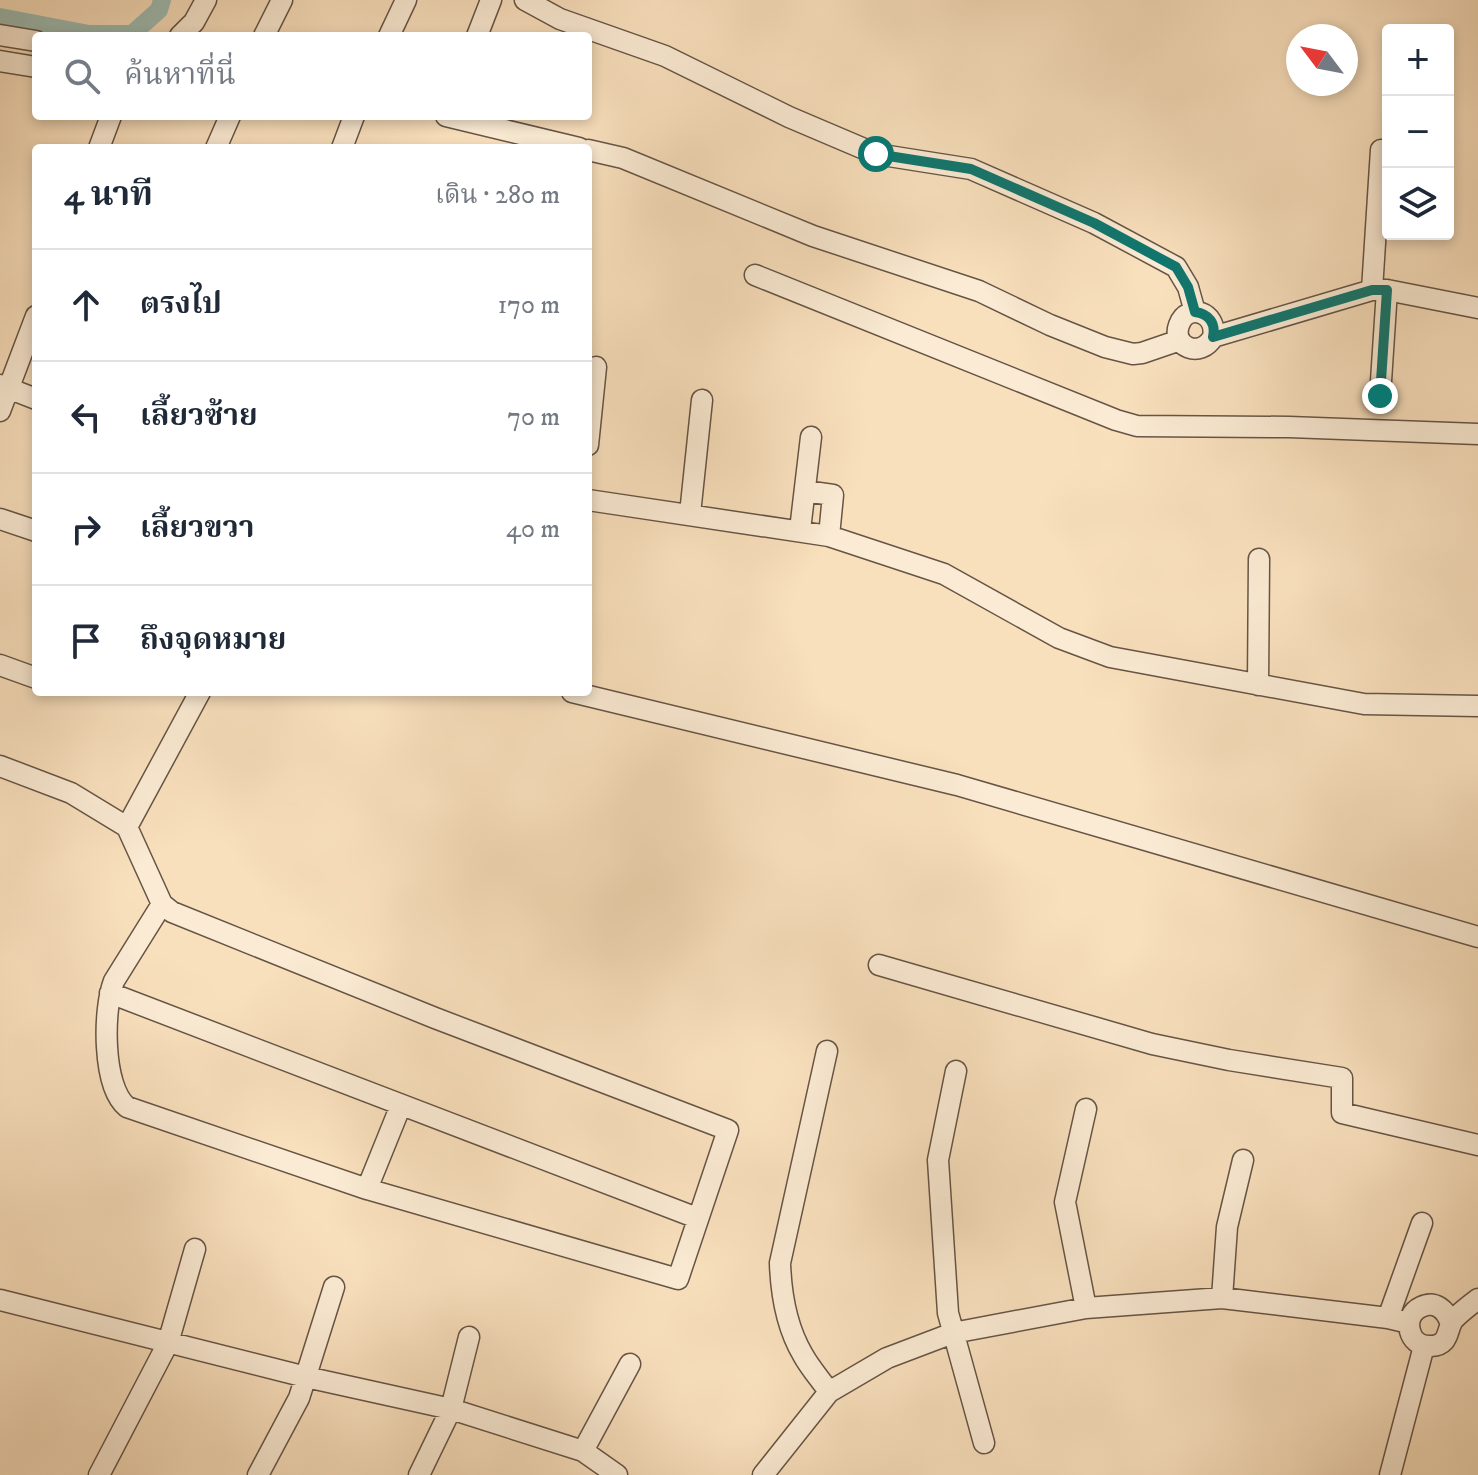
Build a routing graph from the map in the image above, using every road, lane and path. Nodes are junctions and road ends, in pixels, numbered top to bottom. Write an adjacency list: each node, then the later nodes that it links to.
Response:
1 (206, 0): 6 (street)
2 (282, 0): 7 (street)
3 (406, 0): 8 (street)
4 (491, 0): 9 (street)
5 (525, 0): 27 (street)
6 (184, 32)
7 (266, 32)
8 (391, 32)
9 (479, 32)
10 (0, 35): 11 (street)
11 (32, 40)
12 (0, 61): 13 (street)
13 (32, 66)
14 (110, 120): 18 (street)
15 (228, 120): 19 (street)
16 (352, 120): 20 (street)
17 (463, 120): 21 (street)
18 (100, 144)
19 (218, 144)
20 (344, 144)
21 (562, 144)
22 (1381, 150): 25 (street)
23 (592, 151): 30 (street)
24 (755, 275): 38 (street)
25 (1380, 290): 26 (street); 29 (street); 33 (street)
26 (1478, 308)
27 (1195, 312): 29 (street); 30 (street)
28 (32, 325): 32 (street)
29 (1213, 337): 30 (street)
30 (1180, 340)
31 (596, 367): 36 (street)
32 (4, 387): 34 (street); 37 (street)
33 (1380, 396)
34 (32, 398)
35 (702, 400): 42 (street)
36 (592, 406)
37 (0, 411)
38 (1478, 434)
39 (811, 437): 40 (street)
40 (805, 491): 45 (street); 46 (street)
41 (592, 501): 42 (street)
42 (690, 514): 45 (street)
43 (0, 519): 44 (street)
44 (32, 530)
45 (800, 530): 46 (street)
46 (829, 536): 50 (street)
47 (1259, 559): 50 (street)
48 (2, 672): 49 (street)
49 (32, 677)
50 (1258, 685): 53 (street)
51 (198, 696): 55 (street)
52 (589, 696): 57 (street)
53 (1478, 706)
54 (0, 766): 55 (street)
55 (127, 827): 56 (street)
56 (162, 904): 59 (street); 67 (street)
57 (1478, 937)
58 (879, 965): 64 (street)
59 (110, 993): 62 (street); 66 (street)
60 (827, 1051): 84 (street)
61 (956, 1071): 78 (street)
62 (401, 1105): 66 (street); 67 (street)
63 (1086, 1109): 74 (street)
64 (1478, 1145)
65 (1243, 1160): 71 (street)
66 (367, 1189): 67 (street)
67 (697, 1218)
68 (1422, 1223): 75 (street)
69 (195, 1249): 80 (street)
70 (334, 1287): 83 (street)
71 (1222, 1298): 74 (street); 75 (street)
72 (1478, 1299): 76 (street)
73 (0, 1300): 80 (street)
74 (1086, 1308): 78 (street)
75 (1388, 1318): 77 (street)
76 (1450, 1322): 77 (street); 81 (street)
77 (1409, 1323): 81 (street)
78 (953, 1333): 84 (street); 86 (street)
79 (469, 1337): 85 (street)
80 (168, 1343): 83 (street); 88 (street)
81 (1424, 1346): 93 (street)
82 (630, 1364): 87 (street)
83 (306, 1377): 85 (street); 89 (street)
84 (829, 1392): 92 (street)
85 (451, 1409): 87 (street); 90 (street)
86 (984, 1443)
87 (583, 1451): 91 (street)
88 (99, 1475)
89 (258, 1475)
90 (419, 1475)
91 (617, 1475)
92 (763, 1475)
93 (1390, 1475)

